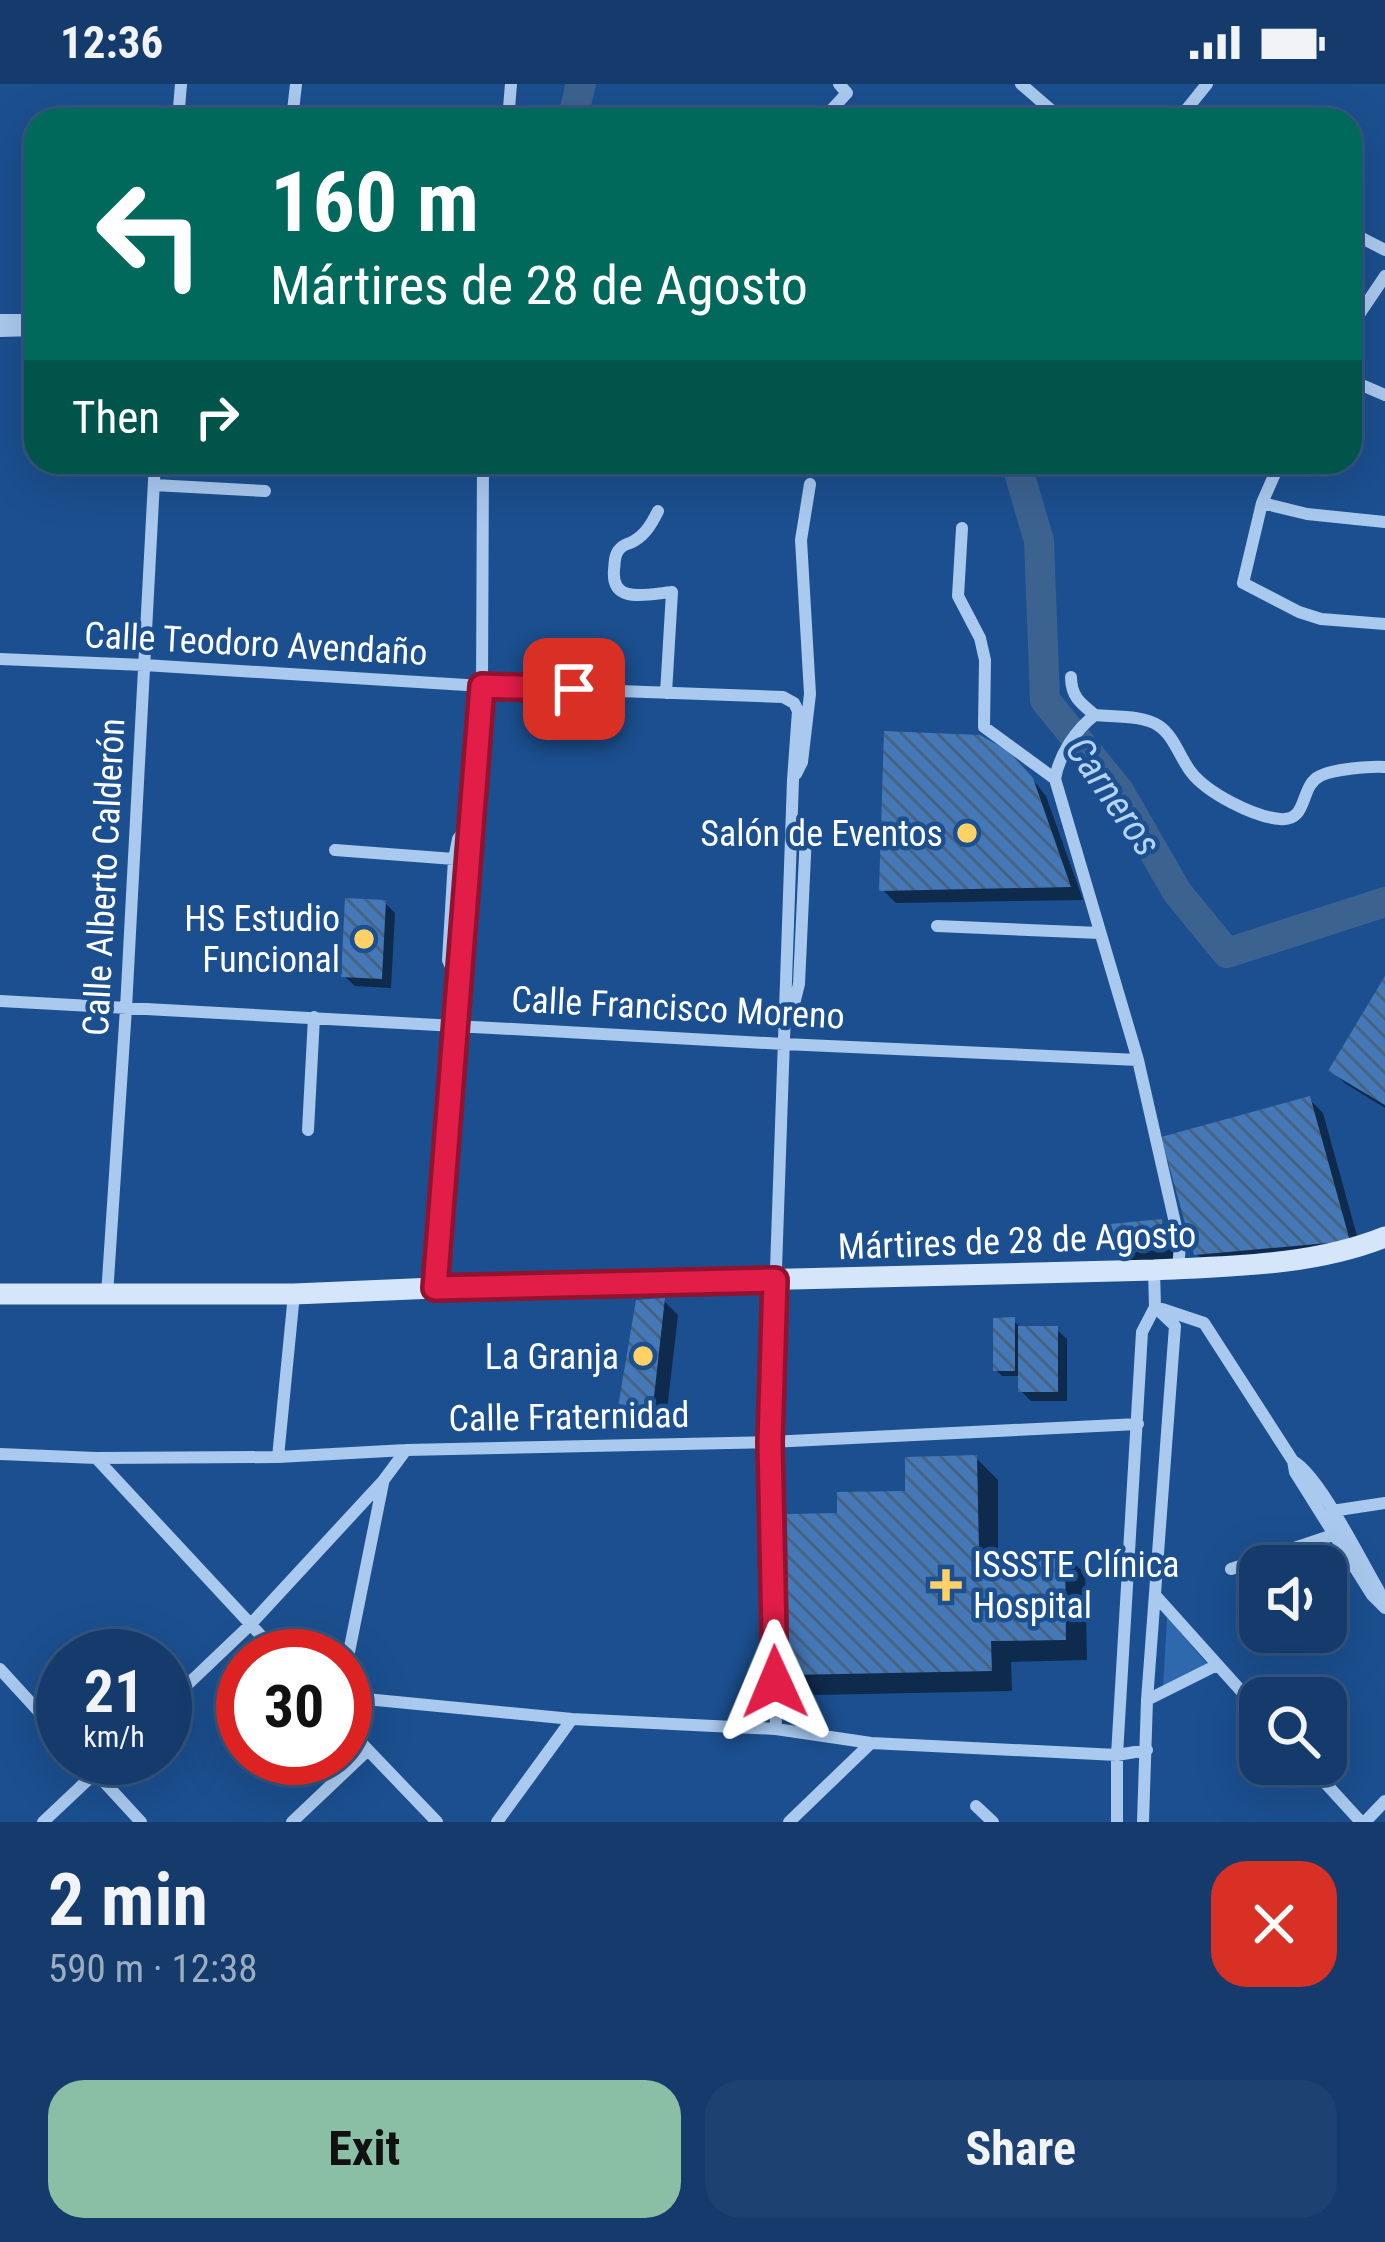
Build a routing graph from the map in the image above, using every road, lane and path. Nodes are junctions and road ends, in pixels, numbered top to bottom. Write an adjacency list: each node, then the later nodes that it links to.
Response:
1 (1021, 84): 3 (street)
2 (1208, 84): 4 (street)
3 (1049, 108)
4 (1188, 108)
5 (1385, 276): 6 (street)
6 (1362, 310)
7 (154, 474): 11 (street, Calle Alberto Calderón)
8 (483, 474): 21 (street)
9 (1275, 474): 13 (street)
10 (810, 484): 26 (street)
11 (154, 485): 12 (street); 19 (street, Calle Alberto Calderón)
12 (265, 491)
13 (1262, 503): 15 (street); 17 (street)
14 (658, 511): 22 (street)
15 (1385, 522)
16 (962, 528): 25 (street)
17 (1385, 624)
18 (0, 659): 19 (street, Calle Teodoro Avendaño)
19 (144, 664): 21 (street, Calle Teodoro Avendaño); 35 (street, Calle Alberto Calderón)
20 (1071, 677): 23 (street)
21 (482, 686): 22 (street, Calle Teodoro Avendaño); 27 (street)
22 (667, 693): 26 (street, Calle Teodoro Avendaño)
23 (1091, 718): 24 (street); 25 (street)
24 (1385, 767)
25 (1054, 778): 32 (street)
26 (793, 780): 38 (street)
27 (472, 818): 30 (street); 33 (street)
28 (806, 834): 38 (street)
29 (335, 850): 30 (street)
30 (454, 859): 33 (street)
31 (937, 926): 32 (street)
32 (1100, 933): 39 (street)
33 (457, 980): 37 (street)
34 (0, 1001): 35 (street, Calle Francisco Moreno)
35 (126, 1008): 36 (street, Calle Francisco Moreno); 48 (street, Calle Alberto Calderón)
36 (314, 1017): 37 (street, Calle Francisco Moreno); 40 (street)
37 (454, 1024): 38 (street, Calle Francisco Moreno); 45 (street)
38 (784, 1044): 39 (street, Calle Francisco Moreno); 44 (street)
39 (1138, 1060): 42 (street)
40 (308, 1130)
41 (1385, 1238): 42 (main road, Mártires de 28 de Agosto)
42 (1178, 1269): 43 (main road, Mártires de 28 de Agosto)
43 (1154, 1270): 44 (main road, Mártires de 28 de Agosto); 49 (street)
44 (775, 1280): 45 (main road, Mártires de 28 de Agosto); 51 (street)
45 (435, 1288): 47 (main road, Mártires de 28 de Agosto)
46 (0, 1294): 48 (main road, Mártires de 28 de Agosto)
47 (294, 1294): 48 (main road, Mártires de 28 de Agosto); 54 (street)
48 (106, 1295)
49 (1155, 1307): 50 (street); 56 (street); 62 (street)
50 (1138, 1424): 51 (street, Calle Fraternidad); 79 (street)
51 (770, 1442): 52 (street, Calle Fraternidad); 75 (street)
52 (406, 1450): 54 (street, Calle Fraternidad); 57 (street)
53 (0, 1454): 55 (street, Calle Fraternidad)
54 (278, 1457): 55 (street, Calle Fraternidad)
55 (95, 1458): 64 (street)
56 (1293, 1461): 59 (street); 60 (street)
57 (383, 1481): 64 (street); 66 (street)
58 (1385, 1503): 59 (street)
59 (1332, 1511): 63 (street)
60 (1334, 1535): 61 (street); 63 (street)
61 (1231, 1569)
62 (1155, 1595): 67 (street); 72 (street)
63 (1384, 1602)
64 (250, 1624): 65 (street); 69 (street)
65 (255, 1629)
66 (354, 1629)
67 (1217, 1665): 70 (street); 72 (street)
68 (0, 1669): 73 (street)
69 (192, 1680)
70 (1239, 1689)
71 (372, 1700): 74 (street)
72 (1147, 1700): 77 (street)
73 (36, 1708)
74 (572, 1719): 75 (street); 90 (street)
75 (776, 1729): 76 (street)
76 (871, 1742): 79 (street); 91 (street)
77 (1147, 1750): 79 (street); 94 (street)
78 (372, 1754): 89 (street)
79 (1118, 1755): 93 (street)
80 (82, 1785): 86 (street)
81 (106, 1785): 87 (street)
82 (331, 1785): 88 (street)
83 (1328, 1785): 95 (street)
84 (1385, 1801): 95 (street)
85 (976, 1806): 92 (street)
86 (43, 1822)
87 (141, 1822)
88 (292, 1822)
89 (437, 1822)
90 (497, 1822)
91 (789, 1822)
92 (993, 1822)
93 (1117, 1822)
94 (1143, 1822)
95 (1363, 1822)

